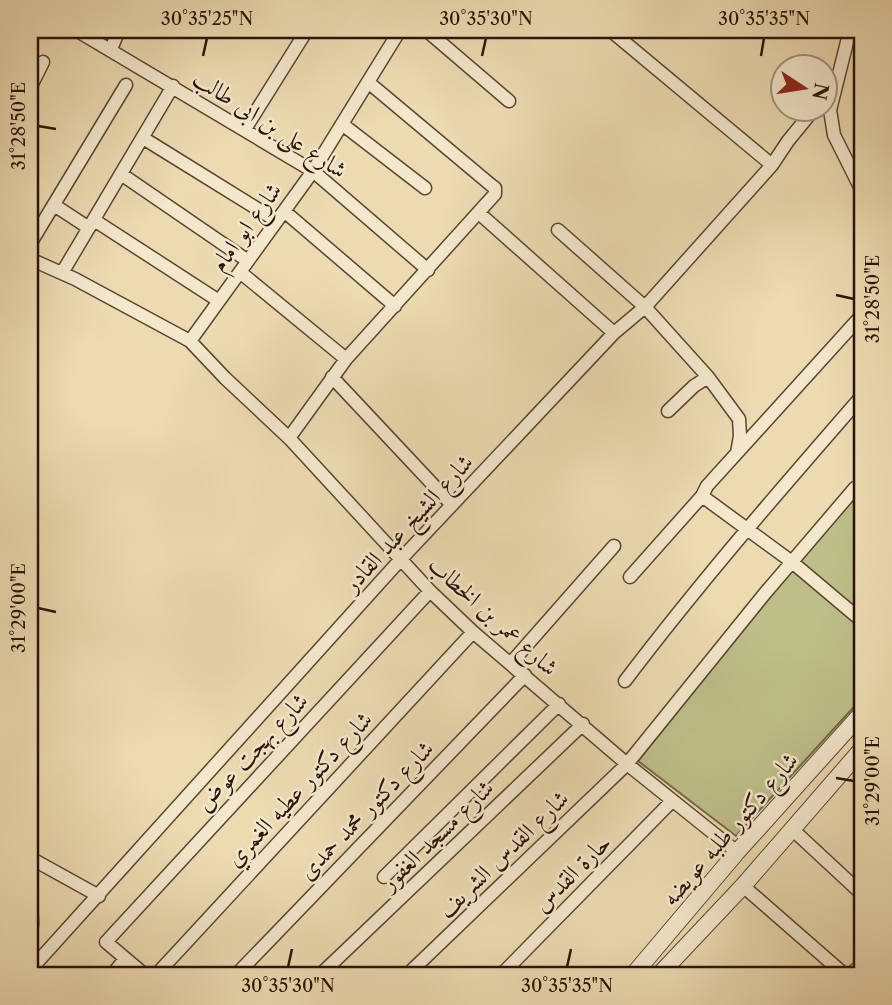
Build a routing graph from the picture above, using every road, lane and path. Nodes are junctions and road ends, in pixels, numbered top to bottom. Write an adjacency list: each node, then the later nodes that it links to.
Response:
1 (76, 30): 8 (street, شارع على بن ابى طالب)
2 (119, 30): 8 (street)
3 (307, 30): 19 (street)
4 (400, 30): 11 (street, شارع ابو امام)
5 (426, 30): 15 (street)
6 (610, 30): 21 (street)
7 (850, 30): 10 (street)
8 (111, 49): 13 (street, شارع على بن ابى طالب)
9 (43, 62): 14 (street)
10 (840, 62)
11 (368, 82): 18 (street, شارع ابو امام); 27 (street)
12 (126, 85): 26 (street)
13 (173, 86): 19 (street, شارع على بن ابى طالب); 20 (street)
14 (30, 88)
15 (509, 101)
16 (804, 122): 21 (street, شارع الشيخ عبد القادر)
17 (832, 122): 25 (street)
18 (342, 124): 22 (street, شارع ابو امام); 24 (street)
19 (246, 129): 22 (street, شارع على بن ابى طالب)
20 (143, 138): 23 (street); 28 (street)
21 (772, 165): 39 (street, شارع الشيخ عبد القادر)
22 (313, 171): 28 (street, شارع ابو امام); 34 (street, شارع على بن ابى طالب)
23 (121, 174): 29 (street); 33 (street)
24 (425, 188)
25 (862, 191)
26 (54, 205): 29 (street); 31 (street)
27 (480, 214): 34 (street); 41 (street)
28 (281, 216): 33 (street, شارع ابو امام); 38 (street)
29 (91, 224): 36 (street); 37 (street)
30 (558, 230): 39 (street)
31 (30, 244)
32 (30, 259): 36 (street, شارع عمر بن الخطاب)
33 (248, 261): 35 (street, شارع ابو امام)
34 (428, 270): 38 (street)
35 (240, 272): 37 (street, شارع ابو امام); 43 (street)
36 (62, 273): 42 (street, شارع عمر بن الخطاب)
37 (219, 301): 42 (street, شارع ابو امام)
38 (395, 306): 43 (street)
39 (645, 307): 41 (street, شارع الشيخ عبد القادر); 45 (street)
40 (862, 315): 49 (street)
41 (614, 333): 52 (street, شارع الشيخ عبد القادر)
42 (190, 341): 48 (street, شارع عمر بن الخطاب)
43 (346, 359): 44 (street)
44 (332, 377): 48 (street); 52 (street)
45 (708, 377): 47 (street); 49 (street)
46 (862, 396): 53 (street)
47 (668, 411)
48 (289, 438): 55 (street, شارع عمر بن الخطاب)
49 (737, 453): 51 (street)
50 (855, 488): 56 (street, شارع القدس الشريف)
51 (702, 496): 53 (street); 57 (street)
52 (452, 505): 55 (street, شارع الشيخ عبد القادر)
53 (747, 529): 56 (street); 63 (street)
54 (614, 546): 61 (street)
55 (401, 559): 58 (street, شارع عمر بن الخطاب); 78 (street, شارع الشيخ عبد القادر)
56 (792, 562): 59 (street); 68 (street, شارع القدس الشريف)
57 (630, 577)
58 (430, 591): 60 (street, شارع عمر بن الخطاب); 79 (street, شارع بهجت عوض)
59 (862, 621)
60 (473, 632): 61 (street, شارع عمر بن الخطاب); 84 (street, شارع دكتور عطيه الغمري)
61 (511, 663): 62 (street, شارع عمر بن الخطاب)
62 (525, 675): 64 (street, شارع عمر بن الخطاب); 85 (street, شارع دكتور محمد حمدى)
63 (625, 681)
64 (559, 704): 66 (street, شارع عمر بن الخطاب); 75 (street)
65 (862, 713): 69 (street, شارع دكتور طلبه عويضه)
66 (583, 724): 68 (street, شارع عمر بن الخطاب); 86 (street, شارع مسجد الغفور)
67 (862, 749): 70 (street, شارع دكتور طلبه عويضه)
68 (627, 764): 71 (street, شارع عمر بن الخطاب); 87 (street, شارع القدس الشريف)
69 (817, 764): 70 (street); 73 (street, شارع دكتور طلبه عويضه)
70 (835, 780): 72 (street, شارع دكتور طلبه عويضه)
71 (672, 801): 73 (street, شارع عمر بن الخطاب); 88 (street, حارة القدس)
72 (792, 829): 76 (street, شارع دكتور طلبه عويضه); 77 (street)
73 (737, 852): 89 (street, شارع دكتور طلبه عويضه)
74 (34, 860): 78 (street)
75 (384, 877)
76 (743, 886): 90 (street, شارع دكتور طلبه عويضه); 91 (street)
77 (862, 894)
78 (99, 896): 81 (street, شارع الشيخ عبد القادر)
79 (125, 959): 82 (street); 83 (street)
80 (862, 966): 91 (street)
81 (37, 972)
82 (112, 975)
83 (145, 975)
84 (156, 975)
85 (236, 975)
86 (320, 975)
87 (407, 975)
88 (501, 975)
89 (633, 975)
90 (659, 975)
91 (847, 975)

